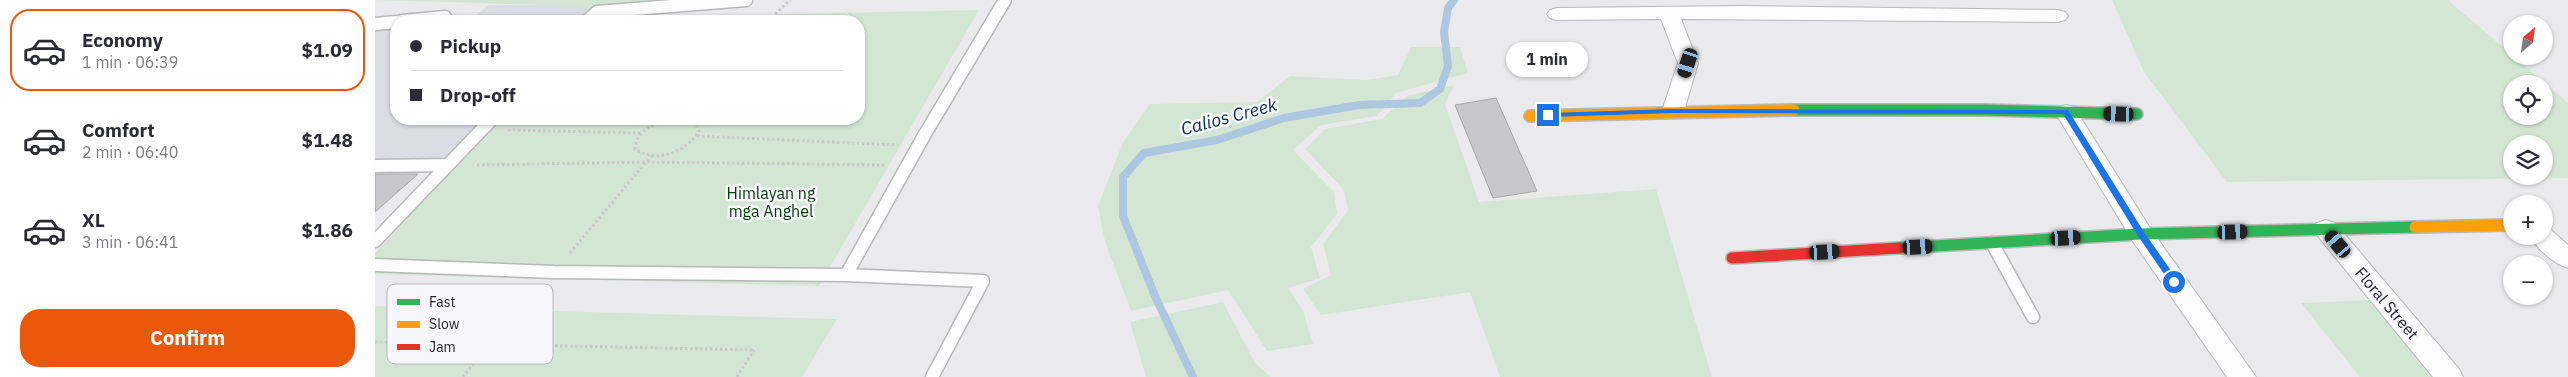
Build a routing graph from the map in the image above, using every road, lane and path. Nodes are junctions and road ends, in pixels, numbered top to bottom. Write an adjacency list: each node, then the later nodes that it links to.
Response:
1 (745, 0): 7 (lane)
2 (790, 0): 8 (path)
3 (1005, 0): 22 (lane)
4 (1571, 0): 6 (street)
5 (1745, 6): 6 (street); 9 (street)
6 (1669, 13): 12 (street)
7 (594, 15)
8 (774, 15)
9 (2058, 16)
10 (390, 23): 11 (lane)
11 (375, 24)
12 (1673, 111): 13 (street); 15 (street)
13 (2065, 112): 14 (street); 30 (street)
14 (2137, 114)
15 (1530, 116)
16 (486, 125): 19 (lane)
17 (655, 125): 20 (path)
18 (697, 125): 21 (path)
19 (482, 129): 20 (path); 25 (lane)
20 (641, 133): 23 (path)
21 (697, 136): 22 (path); 23 (path)
22 (918, 146): 26 (lane)
23 (652, 156): 24 (path)
24 (647, 162): 25 (path); 26 (path); 37 (path)
25 (448, 165): 27 (lane); 31 (lane)
26 (907, 165): 38 (lane)
27 (375, 166)
28 (2503, 225): 29 (street)
29 (2326, 229): 30 (street); 46 (street, Floral Street)
30 (2141, 234): 32 (street); 45 (street)
31 (375, 241)
32 (1992, 243): 34 (street); 39 (lane)
33 (2552, 245): 35 (street)
34 (1732, 258)
35 (2568, 259)
36 (375, 266): 37 (lane)
37 (554, 272): 38 (lane)
38 (846, 275): 44 (lane)
39 (2033, 317)
40 (553, 345): 43 (path)
41 (473, 364): 42 (path)
42 (463, 377)
43 (737, 377)
44 (932, 377)
45 (2241, 377)
46 (2449, 377)

